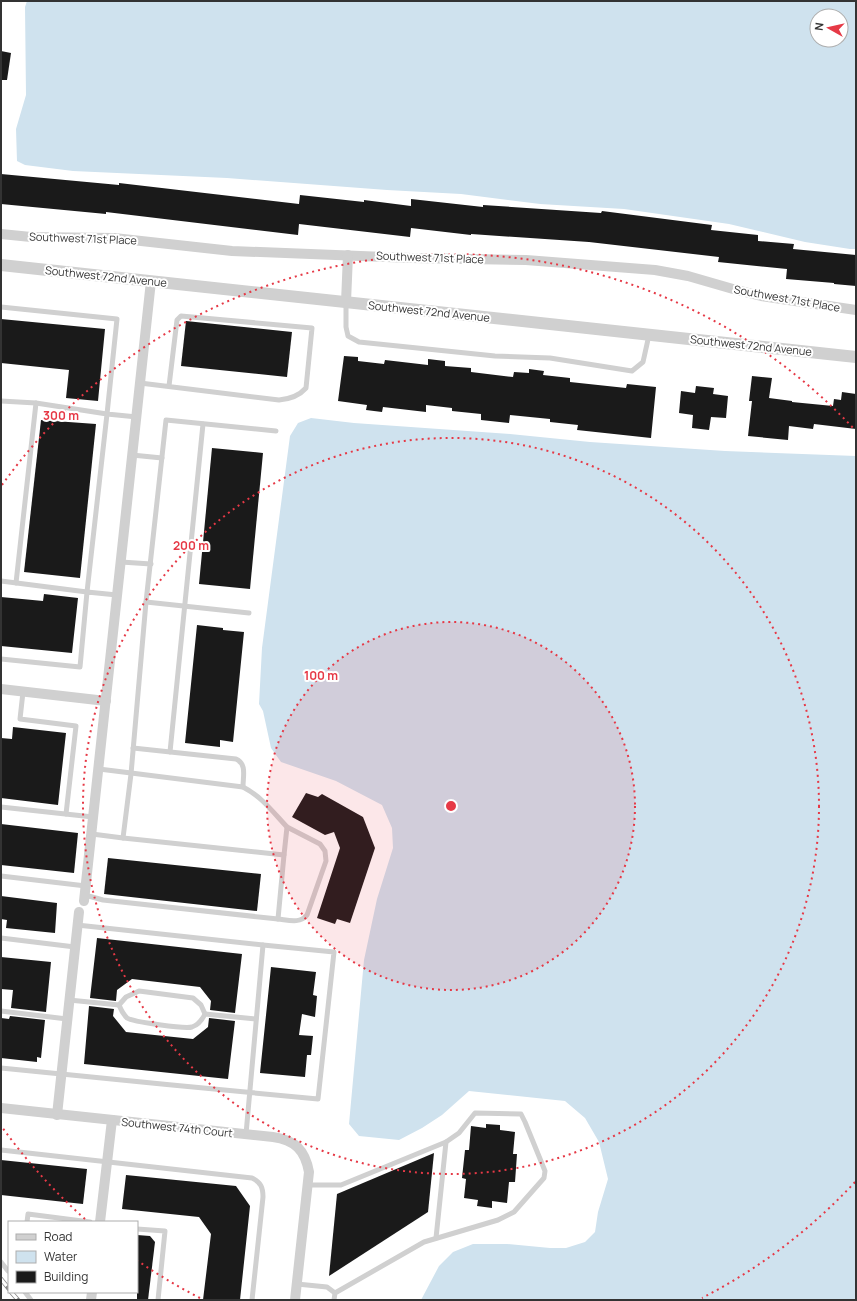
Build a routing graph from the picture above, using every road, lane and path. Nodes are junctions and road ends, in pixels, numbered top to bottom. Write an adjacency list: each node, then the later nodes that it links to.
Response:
1 (1, 234): 2 (street, Southwest 71st Place)
2 (348, 255): 5 (street); 7 (street, Southwest 71st Place)
3 (1, 265): 4 (street, Southwest 72nd Avenue)
4 (151, 281): 5 (street, Southwest 72nd Avenue); 10 (street)
5 (346, 302): 8 (street, Southwest 72nd Avenue); 8 (lane)
6 (1, 307): 14 (lane)
7 (856, 310)
8 (649, 334): 9 (street, Southwest 72nd Avenue)
9 (856, 357)
10 (140, 383): 11 (lane); 15 (street)
11 (169, 386): 11 (lane)
12 (1, 401): 13 (lane)
13 (36, 403): 14 (lane); 23 (lane)
14 (107, 414): 15 (lane); 24 (lane)
15 (137, 417): 18 (street)
16 (204, 424): 17 (lane); 19 (lane); 27 (lane)
17 (276, 431)
18 (132, 455): 19 (lane); 20 (street)
19 (162, 458): 21 (lane)
20 (121, 562): 21 (lane); 25 (street)
21 (151, 564): 26 (lane)
22 (1, 581): 23 (lane)
23 (16, 583): 24 (lane)
24 (87, 592): 25 (lane); 29 (lane)
25 (117, 595): 32 (street)
26 (146, 602): 27 (lane); 33 (lane)
27 (184, 606): 28 (lane); 34 (lane)
28 (249, 613)
29 (1, 659)
30 (1, 689): 31 (street)
31 (23, 692): 32 (street); 39 (lane)
32 (106, 701): 35 (street)
33 (133, 748): 34 (lane); 36 (lane)
34 (170, 752): 37 (lane)
35 (99, 769): 36 (lane); 40 (street)
36 (131, 774): 37 (lane); 43 (lane)
37 (243, 787): 41 (lane)
38 (1, 807): 39 (lane)
39 (66, 814): 40 (lane)
40 (93, 817): 42 (street)
41 (286, 827): 44 (lane); 48 (lane)
42 (92, 834): 43 (lane); 46 (street)
43 (123, 838): 44 (lane)
44 (284, 855): 48 (lane)
45 (1, 876): 46 (lane)
46 (85, 894): 48 (lane)
47 (79, 912): 49 (street)
48 (278, 919)
49 (77, 925): 51 (lane); 52 (street)
50 (1, 938): 52 (lane)
51 (263, 945): 58 (lane); 61 (lane)
52 (75, 947): 53 (street)
53 (69, 1000): 54 (lane); 57 (street)
54 (119, 1005): 56 (lane); 56 (lane)
55 (1, 1011): 57 (lane)
56 (205, 1014): 58 (lane)
57 (67, 1019): 60 (street)
58 (256, 1019): 61 (lane)
59 (1, 1068): 60 (lane)
60 (62, 1074): 61 (lane); 63 (street)
61 (250, 1093): 65 (lane)
62 (1, 1108): 63 (street, Southwest 74th Court)
63 (57, 1115): 64 (street, Southwest 74th Court)
64 (112, 1120): 65 (street, Southwest 74th Court); 68 (street)
65 (246, 1134): 69 (street, Southwest 74th Court)
66 (446, 1142): 69 (lane); 74 (lane); 74 (lane)
67 (1, 1150): 68 (lane)
68 (107, 1162): 72 (street); 80 (lane)
69 (308, 1184): 77 (street)
70 (27, 1221): 71 (lane)
71 (82, 1221)
72 (100, 1221)
73 (138, 1228): 79 (lane)
74 (436, 1238): 78 (lane)
75 (1, 1262): 76 (lane)
76 (8, 1270)
77 (297, 1284): 78 (lane); 81 (street)
78 (335, 1293): 82 (lane)
79 (158, 1300)
80 (252, 1300)
81 (295, 1300)
82 (334, 1300)

